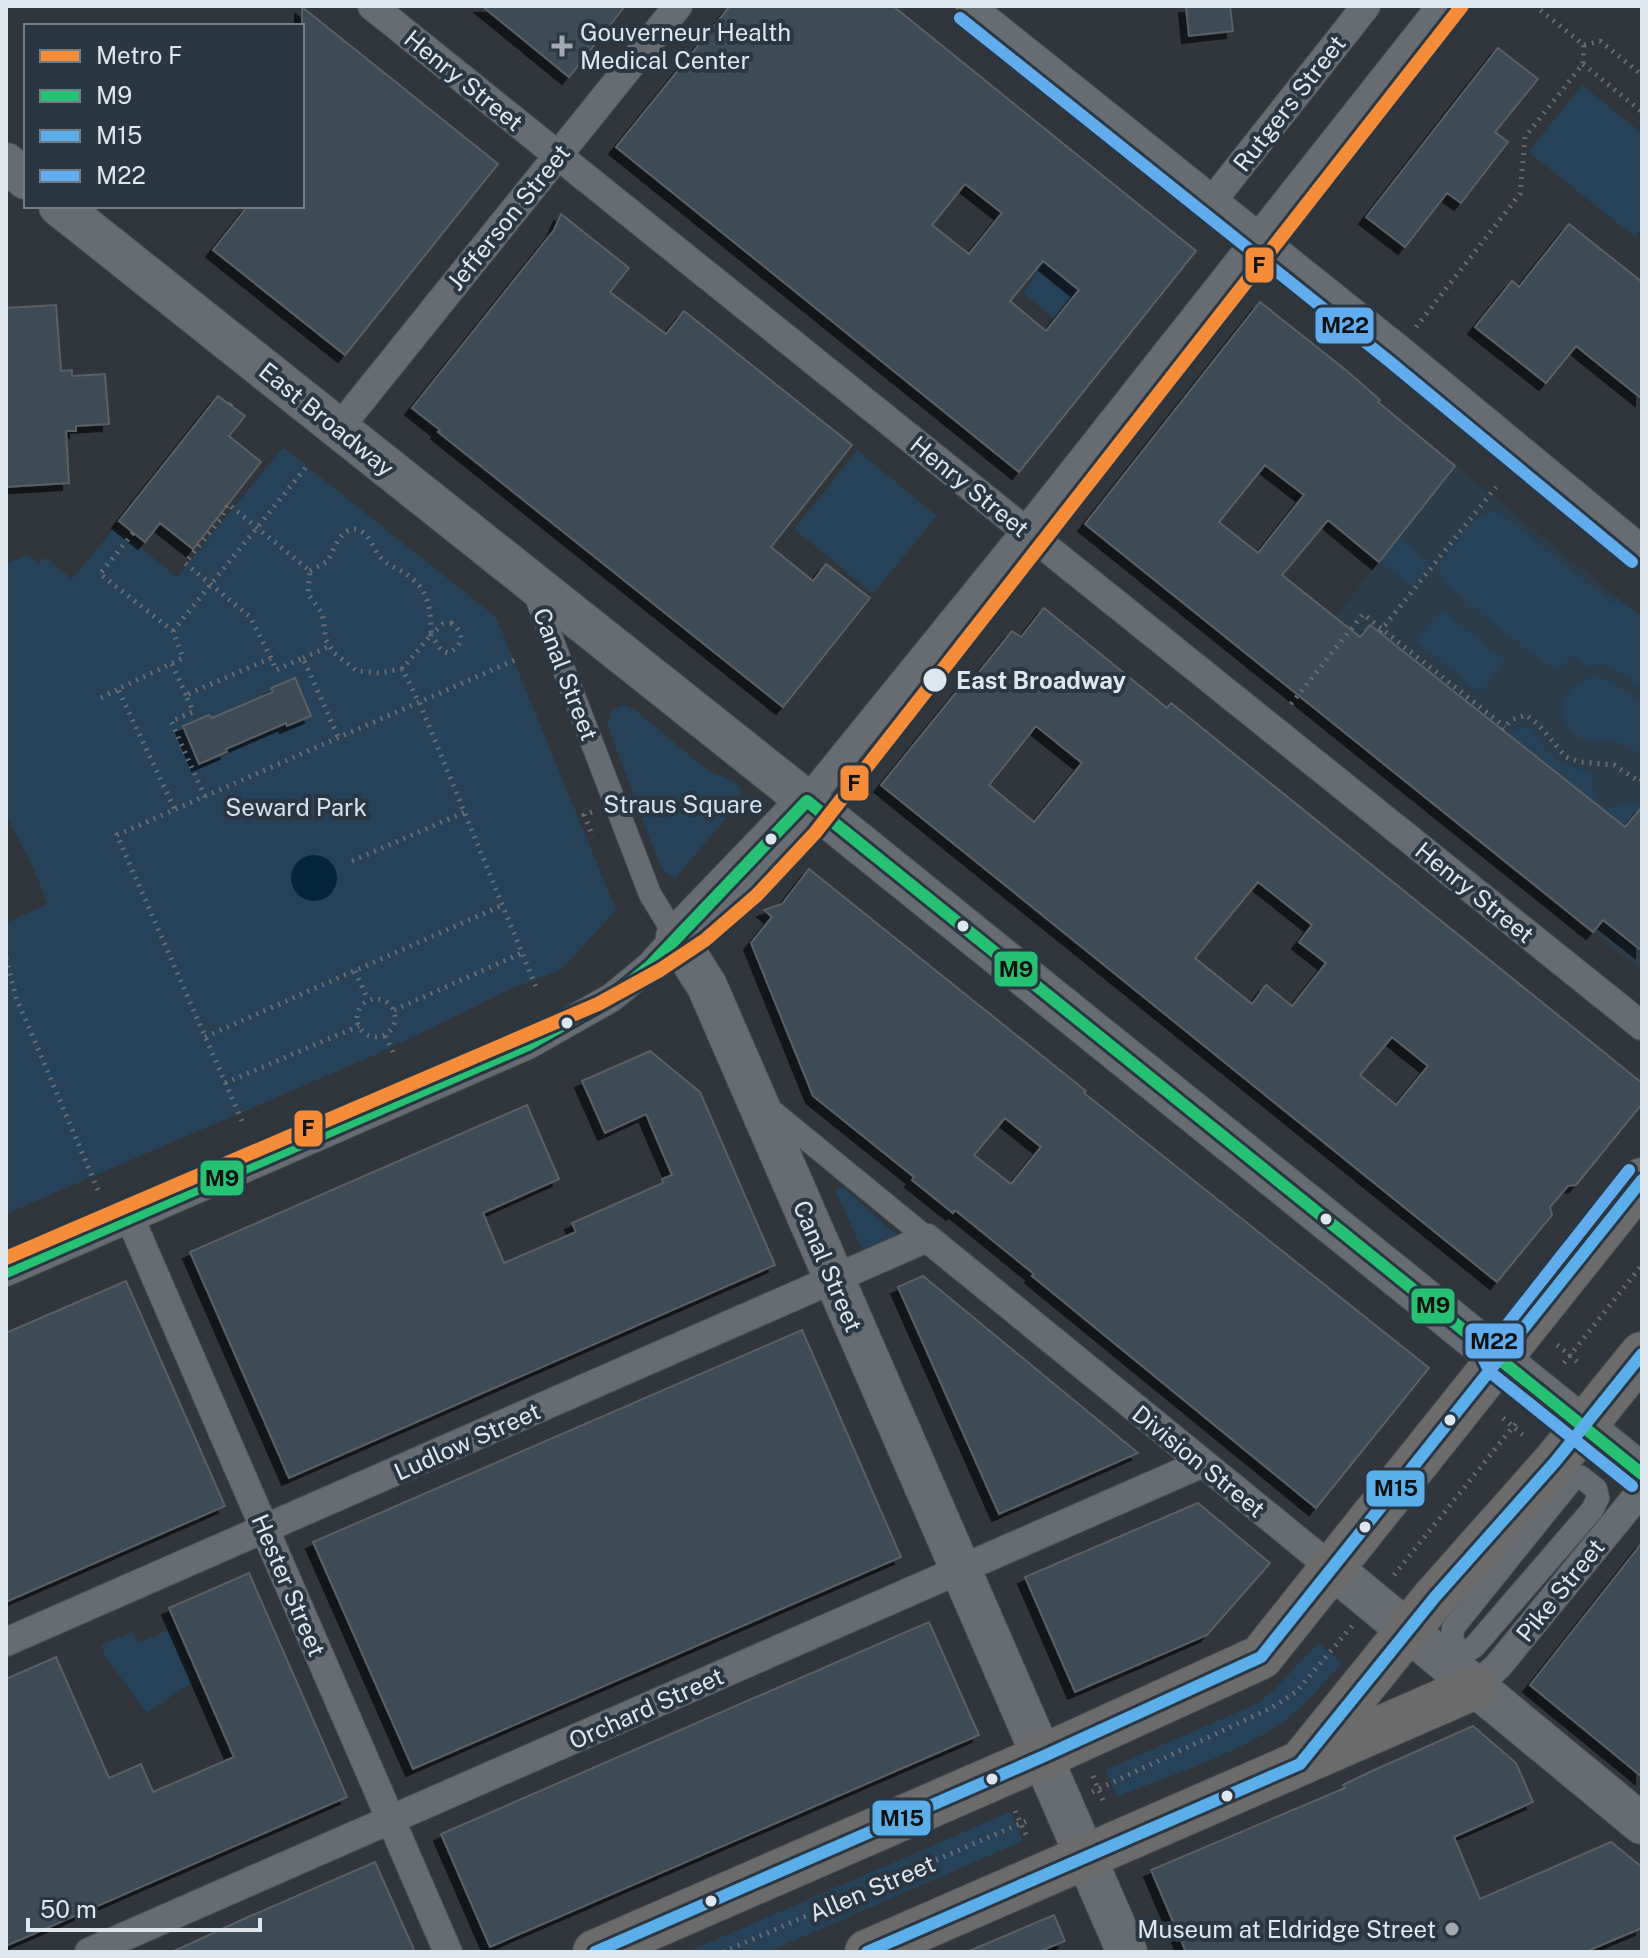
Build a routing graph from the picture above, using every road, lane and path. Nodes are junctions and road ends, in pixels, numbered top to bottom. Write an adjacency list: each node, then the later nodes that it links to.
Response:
1 (372, 6): 11 (street, Henry Street)
2 (678, 6): 11 (street, Jefferson Street)
3 (970, 6): 14 (street)
4 (1366, 6): 14 (street, Rutgers Street)
5 (1441, 6): 16 (street)
6 (1535, 6): 7 (path)
7 (1584, 45): 8 (path); 9 (path)
8 (1583, 64): 10 (path); 17 (path)
9 (1642, 75)
10 (1642, 112)
11 (558, 155): 18 (street, Jefferson Street); 22 (street, Henry Street)
12 (6, 163): 13 (main road)
13 (24, 177)
14 (1213, 200): 16 (street)
15 (62, 208): 18 (main road, East Broadway)
16 (1259, 237): 17 (street); 22 (street)
17 (1399, 349): 24 (street)
18 (339, 428): 26 (main road, East Broadway)
19 (307, 466): 21 (path)
20 (1496, 487): 29 (path)
21 (257, 528): 25 (path); 27 (path); 27 (path)
22 (1026, 531): 45 (street); 60 (street, Henry Street)
23 (133, 533): 28 (path)
24 (1642, 550)
25 (310, 571): 30 (path); 31 (path)
26 (530, 580): 45 (main road, East Broadway); 52 (street, Canal Street)
27 (211, 584): 28 (path); 32 (path)
28 (173, 631): 35 (path)
29 (1381, 631): 41 (path); 43 (path)
30 (431, 635): 30 (path); 36 (path)
31 (330, 646): 33 (path); 36 (path)
32 (271, 658): 33 (path); 38 (path)
33 (303, 658): 42 (path)
34 (515, 660): 40 (path)
35 (172, 664): 37 (path); 38 (path)
36 (402, 669): 40 (path)
37 (118, 689): 39 (path); 46 (path)
38 (186, 695): 44 (path)
39 (101, 698)
40 (420, 704): 42 (path); 48 (path)
41 (1291, 704)
42 (339, 739): 44 (path)
43 (1642, 780)
44 (205, 797): 46 (path)
45 (807, 801): 52 (main road); 77 (main road, East Broadway)
46 (175, 810): 62 (path)
47 (594, 811): 49 (path)
48 (465, 812): 50 (path); 51 (path)
49 (593, 837)
50 (352, 861)
51 (503, 905): 53 (path); 55 (path)
52 (676, 937): 65 (main road, Canal Street); 69 (street)
53 (522, 953): 56 (path); 58 (path)
54 (6, 958): 68 (path)
55 (355, 971): 57 (path); 62 (path)
56 (536, 987)
57 (368, 1000): 58 (path); 59 (path)
58 (394, 1010): 61 (path)
59 (359, 1026): 61 (path); 64 (path)
60 (1642, 1026)
61 (385, 1036): 63 (path)
62 (205, 1037): 64 (path)
63 (393, 1052)
64 (225, 1083): 66 (path)
65 (756, 1098): 70 (street, Division Street); 73 (main road, Canal Street)
66 (242, 1121)
67 (1642, 1180): 77 (main road)
68 (100, 1195)
69 (130, 1218): 72 (street); 87 (street, Hester Street)
70 (927, 1238): 73 (street, Ludlow Street); 84 (street, Division Street)
71 (1642, 1265): 76 (path)
72 (6, 1272)
73 (832, 1278): 87 (street, Ludlow Street); 89 (main road, Canal Street)
74 (1557, 1345): 76 (path)
75 (1642, 1354): 82 (main road)
76 (1570, 1355): 78 (path); 79 (path)
77 (1500, 1360): 82 (main road, East Broadway); 88 (main road)
78 (1564, 1363)
79 (1581, 1365)
80 (1503, 1418): 81 (path)
81 (1514, 1425): 83 (path); 90 (path)
82 (1583, 1427): 85 (main road, East Broadway); 92 (main road)
83 (1524, 1436)
84 (1203, 1463): 88 (street, Division Street); 89 (street, Orchard Street)
85 (1642, 1474)
86 (1642, 1490): 94 (street, Pike Street)
87 (266, 1530): 93 (street, Ludlow Street); 101 (street, Hester Street)
88 (1333, 1569): 92 (main road, Division Street); 95 (main road)
89 (959, 1570): 95 (main road, Canal Street); 101 (street, Orchard Street)
90 (1391, 1579)
91 (1348, 1631): 98 (path)
92 (1408, 1631): 94 (main road, Division Street); 96 (main road)
93 (6, 1642)
94 (1472, 1669): 94 (street); 96 (main road); 103 (main road, Division Street)
95 (1042, 1757): 105 (main road, Canal Street); 108 (main road)
96 (1300, 1764): 105 (main road)
97 (1093, 1776): 98 (path)
98 (1098, 1789): 99 (path)
99 (1105, 1805)
100 (1015, 1811): 102 (path)
101 (391, 1821): 106 (street, Orchard Street); 107 (street, Hester Street)
102 (1021, 1824): 104 (path); 109 (path, Allen Street)
103 (1642, 1824)
104 (1028, 1839)
105 (1086, 1857): 110 (main road); 111 (main road, Canal Street)
106 (89, 1952)
107 (448, 1952)
108 (595, 1952)
109 (723, 1952)
110 (867, 1952)
111 (1127, 1952)

